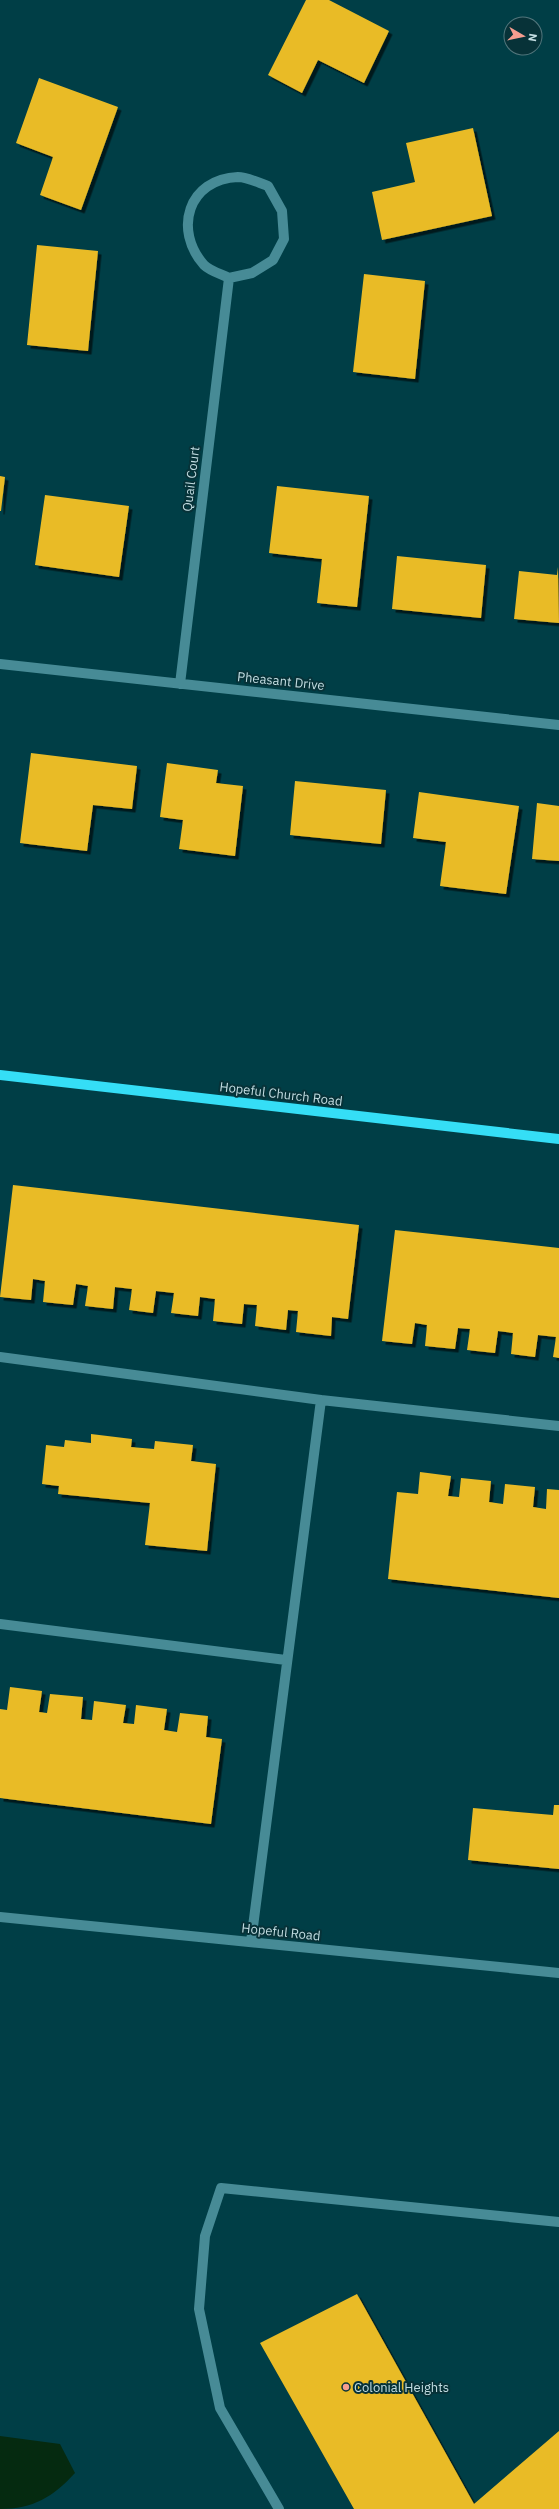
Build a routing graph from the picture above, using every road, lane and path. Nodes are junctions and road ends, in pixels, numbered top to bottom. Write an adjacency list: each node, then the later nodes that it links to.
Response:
1 (229, 278): 1 (street); 3 (street, Quail Court)
2 (0, 664): 3 (street, Pheasant Drive)
3 (180, 684): 4 (street, Pheasant Drive)
4 (559, 725)
5 (0, 1075): 6 (main road, Hopeful Church Road)
6 (559, 1140)
7 (0, 1357): 8 (street)
8 (321, 1400): 9 (street); 11 (street)
9 (559, 1426)
10 (0, 1624): 11 (street)
11 (286, 1660): 13 (street)
12 (0, 1917): 13 (street, Hopeful Road)
13 (251, 1942): 14 (street, Hopeful Road)
14 (559, 1973)
15 (559, 2222): 16 (street)
16 (279, 2509)

